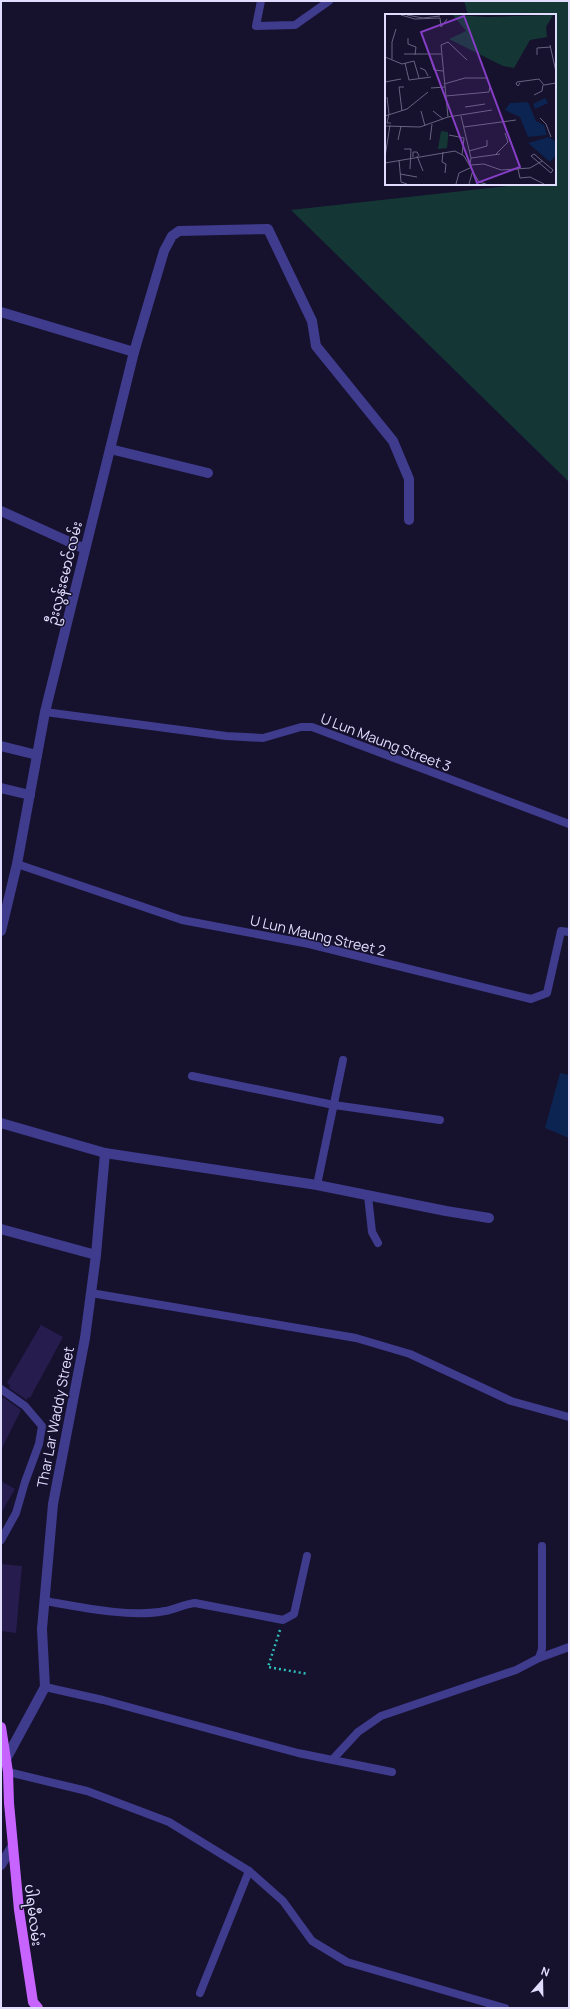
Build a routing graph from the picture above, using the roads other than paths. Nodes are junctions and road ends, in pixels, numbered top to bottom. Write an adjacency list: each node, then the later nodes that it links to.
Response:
1 (260, 1): 2 (lane)
2 (329, 1)
3 (1, 312): 4 (street)
4 (134, 352): 5 (street, ဦးလွန်းမောင်လမ်း); 8 (street, ဦးလွန်းမောင်လမ်း)
5 (110, 449): 6 (street); 9 (street, ဦးလွန်းမောင်လမ်း)
6 (208, 473)
7 (1, 511): 9 (street)
8 (409, 520)
9 (85, 549): 10 (street, ဦးလွန်းမောင်လမ်း)
10 (45, 712): 12 (street, ဦးလွန်းမောင်လမ်း); 15 (lane, U Lun Maung Street 3)
11 (1, 746): 12 (street)
12 (36, 755): 14 (street, ဦးလွန်းမောင်လမ်း)
13 (1, 788): 14 (street)
14 (30, 795): 16 (street, ဦးလွန်းမောင်လမ်း)
15 (569, 824)
16 (17, 864): 17 (street, ဦးလွန်းမောင်လမ်း); 19 (lane, U Lun Maung Street 2)
17 (3, 916): 18 (street, ဦးလွန်းမောင်လမ်း)
18 (1, 931)
19 (569, 932)
20 (343, 1060): 22 (lane)
21 (192, 1076): 22 (lane)
22 (334, 1105): 23 (lane); 26 (lane)
23 (440, 1120)
24 (1, 1123): 25 (street)
25 (106, 1153): 26 (street); 31 (street, Thar Lar Waddy Street)
26 (317, 1185): 27 (street)
27 (368, 1196): 28 (street); 30 (lane)
28 (489, 1218)
29 (1, 1229): 31 (street)
30 (378, 1243)
31 (96, 1255): 32 (street, Thar Lar Waddy Street)
32 (91, 1293): 34 (lane); 38 (street, Thar Lar Waddy Street)
33 (1, 1388): 35 (lane)
34 (569, 1416)
35 (1, 1540)
36 (542, 1546): 40 (lane)
37 (307, 1556): 38 (lane)
38 (45, 1602): 41 (street, Thar Lar Waddy Street)
39 (569, 1647): 40 (lane)
40 (539, 1658): 44 (lane)
41 (45, 1687): 43 (street); 44 (lane)
42 (1, 1727): 43 (main road, ပါရမီလမ်း)
43 (6, 1759): 45 (main road, ပါရမီလမ်း)
44 (333, 1759): 46 (lane)
45 (8, 1772): 47 (main road, ပါရမီလမ်း); 50 (lane)
46 (392, 1772)
47 (5, 1803): 48 (main road, ပါရမီလမ်း)
48 (12, 1847): 49 (street); 52 (main road, ပါရမီလမ်း)
49 (1, 1865)
50 (249, 1871): 51 (lane); 53 (lane)
51 (200, 1993)
52 (35, 2006)
53 (505, 2008)

